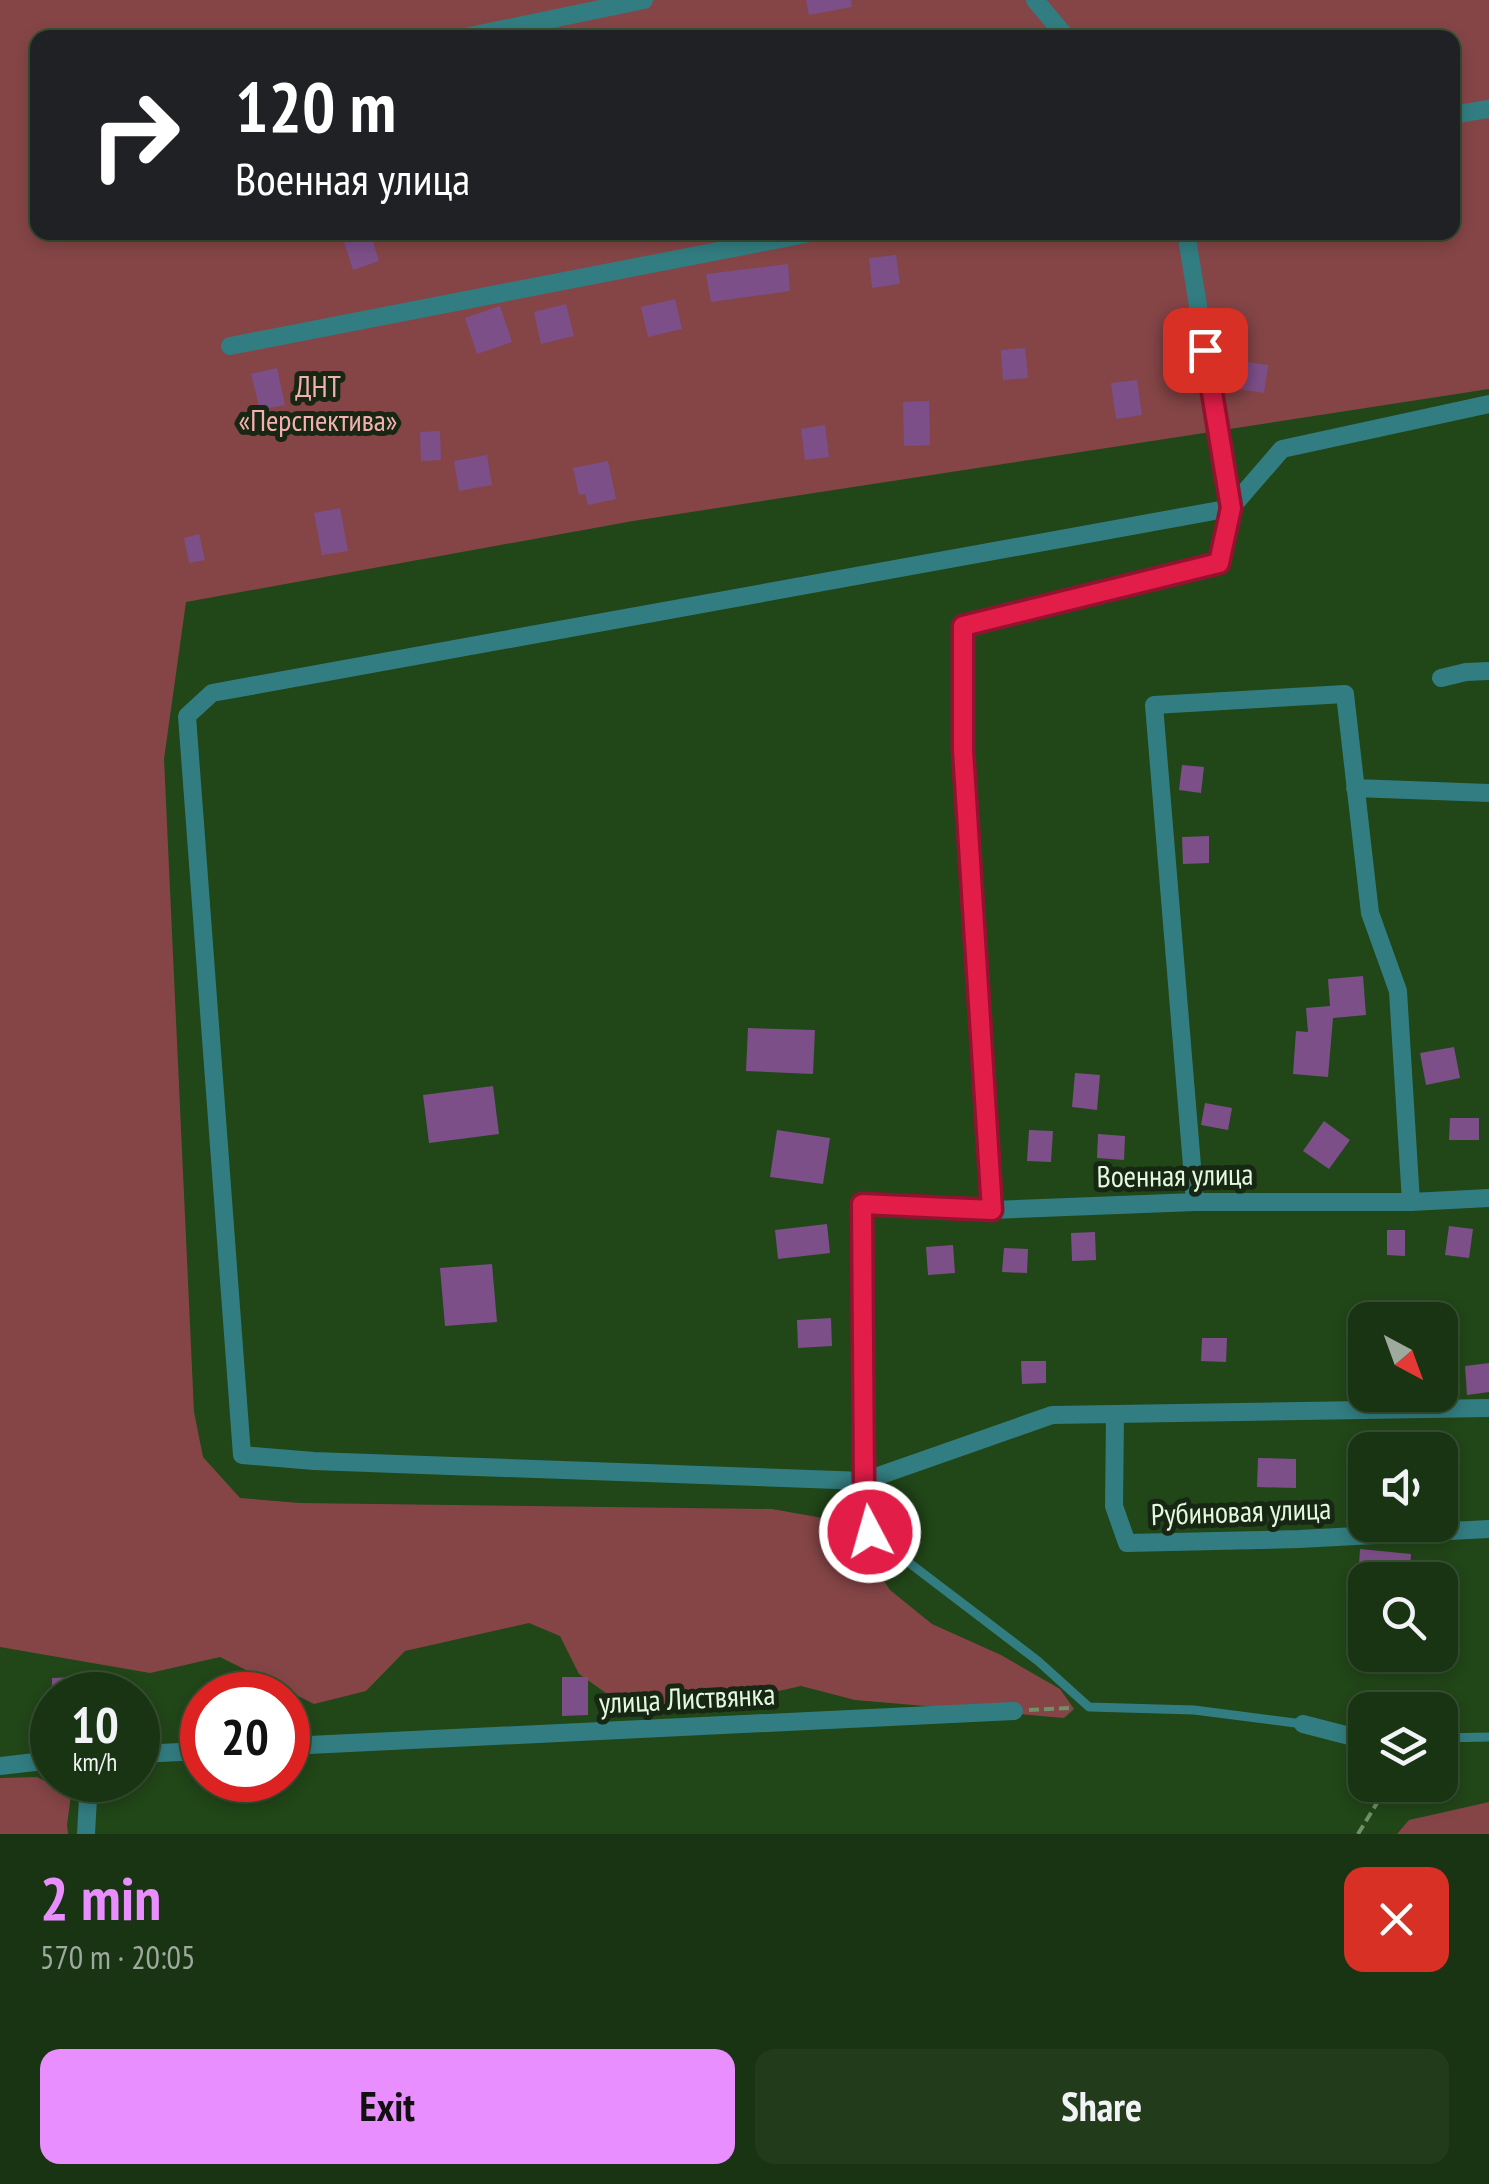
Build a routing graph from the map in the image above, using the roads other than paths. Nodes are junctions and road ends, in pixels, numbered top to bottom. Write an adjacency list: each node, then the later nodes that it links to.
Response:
1 (644, 0): 3 (street)
2 (1035, 0): 4 (street)
3 (499, 30)
4 (1060, 30)
5 (1489, 108): 6 (street)
6 (1460, 113)
7 (775, 240): 9 (street)
8 (1187, 240): 11 (street)
9 (230, 346)
10 (1489, 404): 11 (street)
11 (1231, 508): 14 (lane); 23 (street)
12 (1489, 671): 13 (street)
13 (1442, 678)
14 (963, 750): 20 (street)
15 (1354, 788): 16 (street); 18 (street); 19 (street)
16 (1489, 793)
17 (1489, 1198): 19 (street, Военная улица)
18 (1196, 1202): 19 (street, Военная улица); 20 (street, Военная улица)
19 (1410, 1202)
20 (992, 1210): 23 (street, Военная улица)
21 (1489, 1408): 22 (street)
22 (1114, 1414): 23 (street); 24 (street, Рубиновая улица)
23 (864, 1481): 26 (lane)
24 (1489, 1529)
25 (1014, 1711): 30 (street, улица Листвянка)
26 (1303, 1724): 27 (street)
27 (1348, 1736)
28 (1489, 1736): 29 (lane)
29 (1458, 1737)
30 (310, 1745)
31 (30, 1763): 32 (street)
32 (0, 1766)
33 (88, 1802): 34 (street)
34 (86, 1834)

